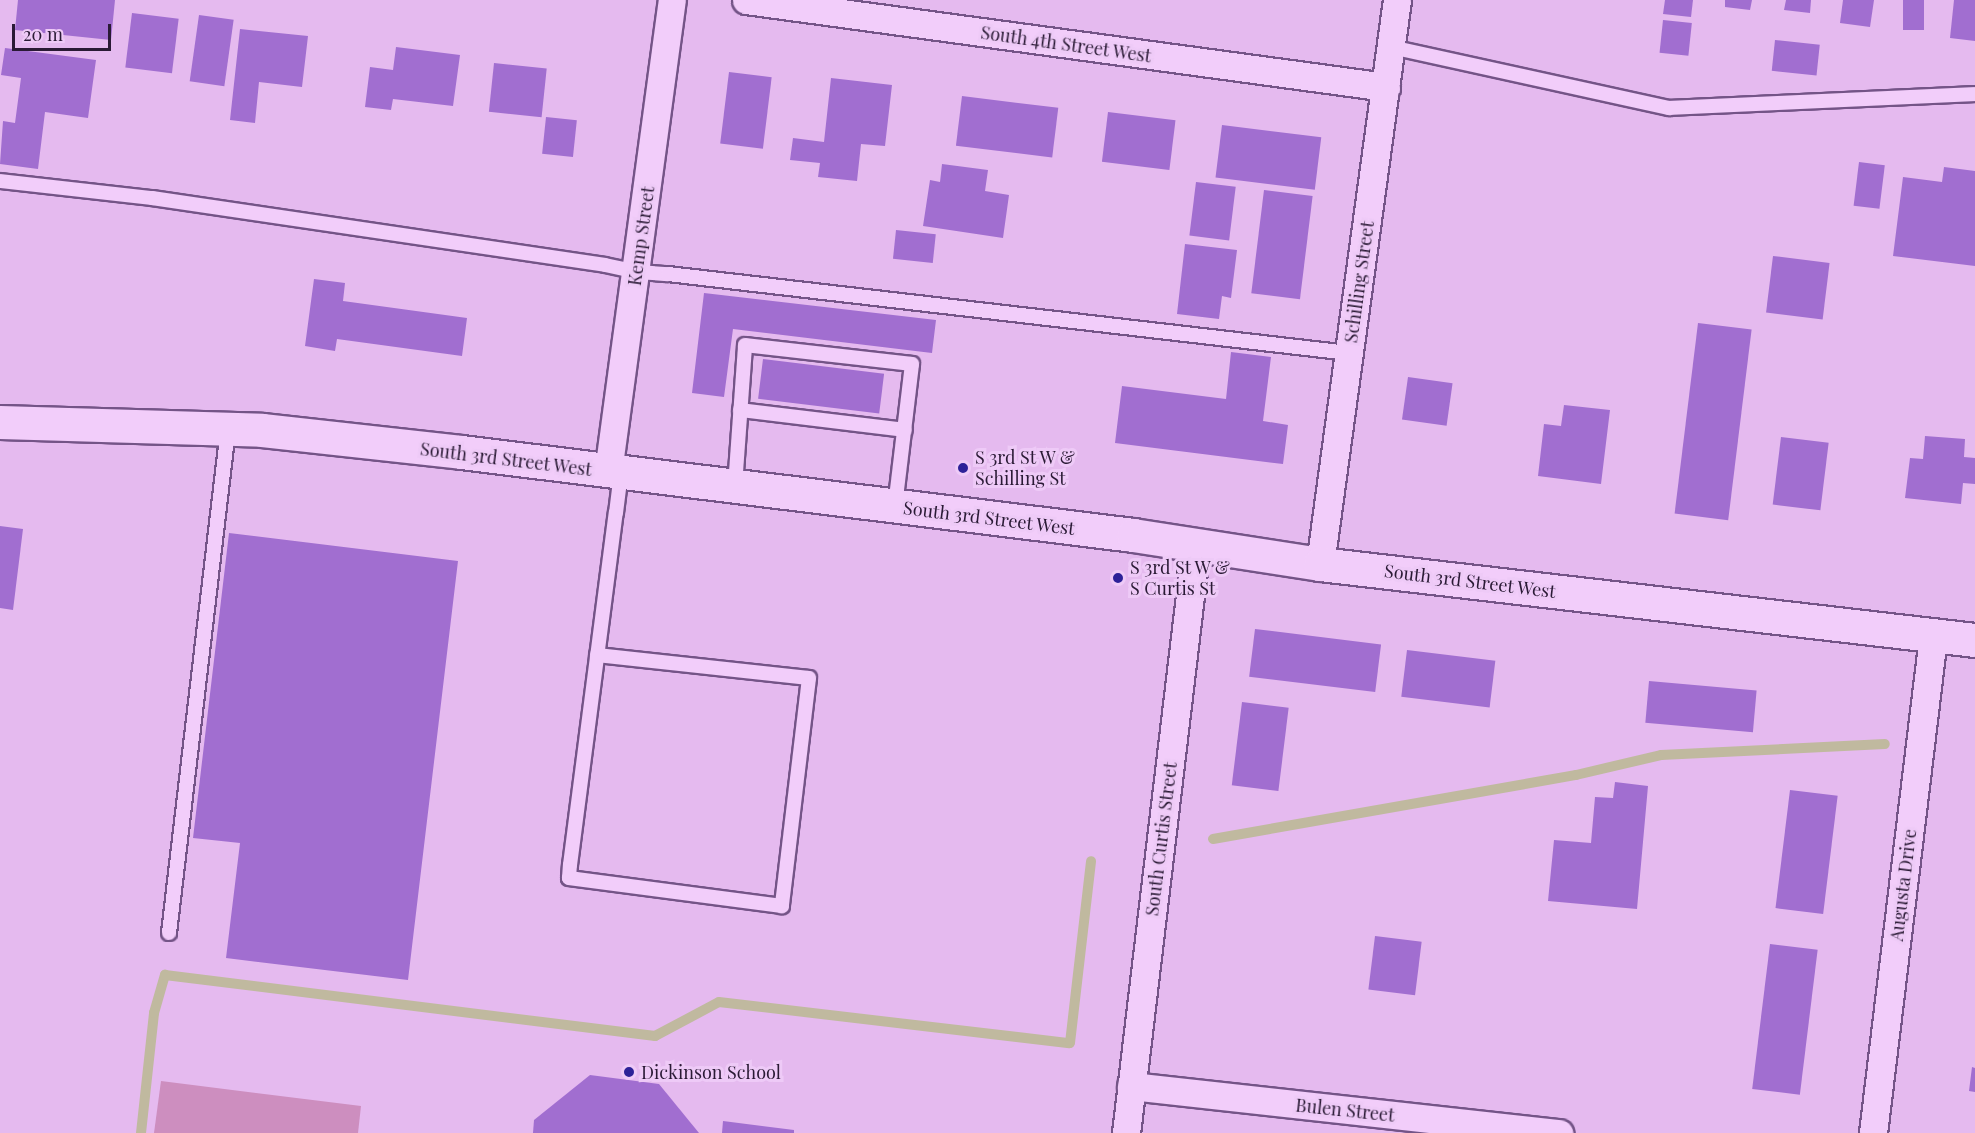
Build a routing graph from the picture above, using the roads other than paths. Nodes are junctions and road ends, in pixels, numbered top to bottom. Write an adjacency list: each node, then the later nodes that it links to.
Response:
1 (672, 0): 8 (street, Kemp Street)
2 (746, 0): 5 (street, South 4th Street West)
3 (1397, 0): 4 (street, Schilling Street)
4 (1391, 47): 5 (street, Schilling Street); 6 (lane)
5 (1386, 87): 9 (street, Schilling Street)
6 (1975, 94)
7 (0, 181): 8 (lane)
8 (637, 272): 9 (lane); 14 (street, Kemp Street)
9 (1349, 353): 18 (street, Schilling Street)
10 (740, 410): 13 (lane); 13 (lane); 15 (lane)
11 (0, 422): 12 (main road, South 3rd Street West)
12 (228, 429): 14 (main road, South 3rd Street West); 22 (lane)
13 (905, 430): 16 (lane)
14 (614, 473): 15 (main road, South 3rd Street West); 21 (lane)
15 (735, 486): 16 (main road, South 3rd Street West)
16 (895, 506): 17 (main road, South 3rd Street West)
17 (1196, 546): 18 (main road, South 3rd Street West); 23 (street, South Curtis Street)
18 (1320, 564): 19 (main road, South 3rd Street West)
19 (1933, 637): 20 (main road, South 3rd Street West); 26 (street, Augusta Drive)
20 (1975, 640)
21 (597, 655): 21 (lane)
22 (169, 933)
23 (1131, 1086): 24 (street, South Curtis Street); 25 (street, Bulen Street)
24 (1126, 1133)
25 (1559, 1133)
26 (1873, 1133)

